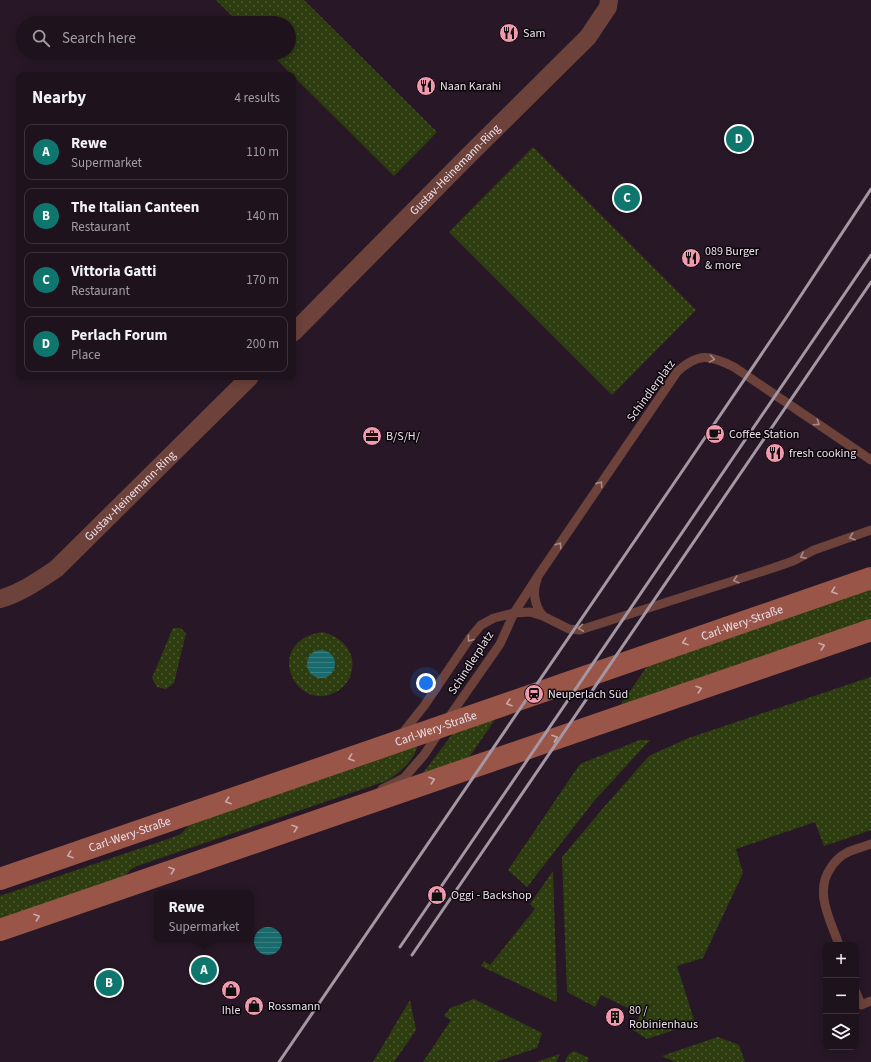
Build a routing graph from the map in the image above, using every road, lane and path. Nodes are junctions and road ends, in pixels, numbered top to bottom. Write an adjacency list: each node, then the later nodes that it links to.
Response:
1 (609, 0): 2 (street, Gustav-Heinemann-Ring)
2 (296, 330)
3 (247, 380): 8 (street, Gustav-Heinemann-Ring)
4 (871, 460): 6 (lane, Schindlerplatz, one-way to 4)
5 (871, 530): 10 (lane, one-way to 10)
6 (540, 573): 9 (lane, Schindlerplatz); 10 (lane)
7 (871, 578): 12 (main road, Carl-Wery-Straße, one-way to 12)
8 (0, 599)
9 (514, 613): 10 (lane); 12 (lane, Schindlerplatz); 13 (lane, Schindlerplatz, one-way to 13)
10 (544, 616)
11 (871, 630): 14 (main road, one-way to 11)
12 (444, 725): 13 (main road, Carl-Wery-Straße); 14 (lane, Schindlerplatz)
13 (388, 745): 16 (main road, Carl-Wery-Straße, one-way to 16)
14 (369, 802): 17 (main road, one-way to 14)
15 (871, 844): 18 (lane)
16 (0, 879)
17 (0, 930)
18 (838, 942)
19 (859, 1000): 20 (lane)
20 (871, 1001)

